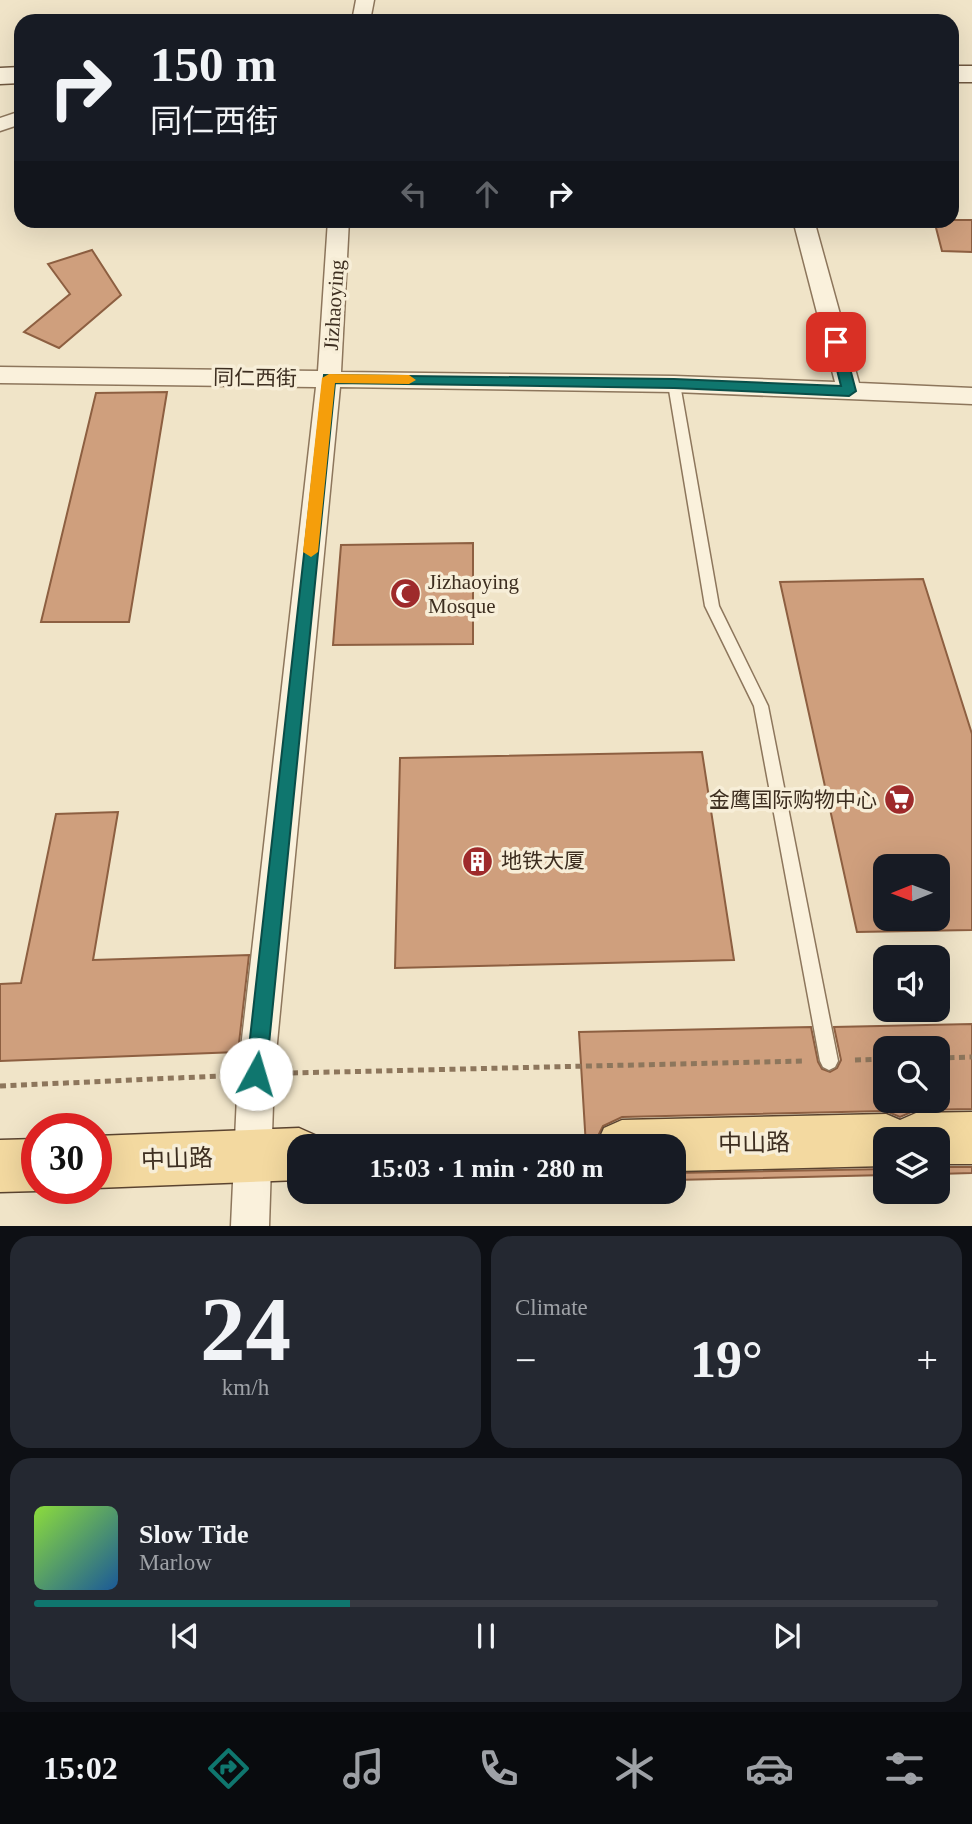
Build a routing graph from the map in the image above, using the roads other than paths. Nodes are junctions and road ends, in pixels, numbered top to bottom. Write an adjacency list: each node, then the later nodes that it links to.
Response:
1 (338, 228): 4 (street, Jizhaoying)
2 (805, 228): 6 (street)
3 (0, 375): 4 (street, 同仁西街)
4 (329, 378): 5 (street, 同仁西街); 15 (street, Jizhaoying)
5 (674, 384): 6 (street, 同仁西街); 8 (lane)
6 (849, 391): 7 (street, 同仁西街)
7 (972, 397)
8 (829, 1061)
9 (950, 1138): 10 (main road)
10 (972, 1138)
11 (873, 1140): 13 (main road, 中山路)
12 (873, 1140): 14 (lane)
13 (686, 1145)
14 (686, 1145)
15 (284, 1155): 16 (lane); 19 (street, Jizhaoying)
16 (112, 1161)
17 (21, 1165): 18 (lane)
18 (0, 1166)
19 (250, 1226)

